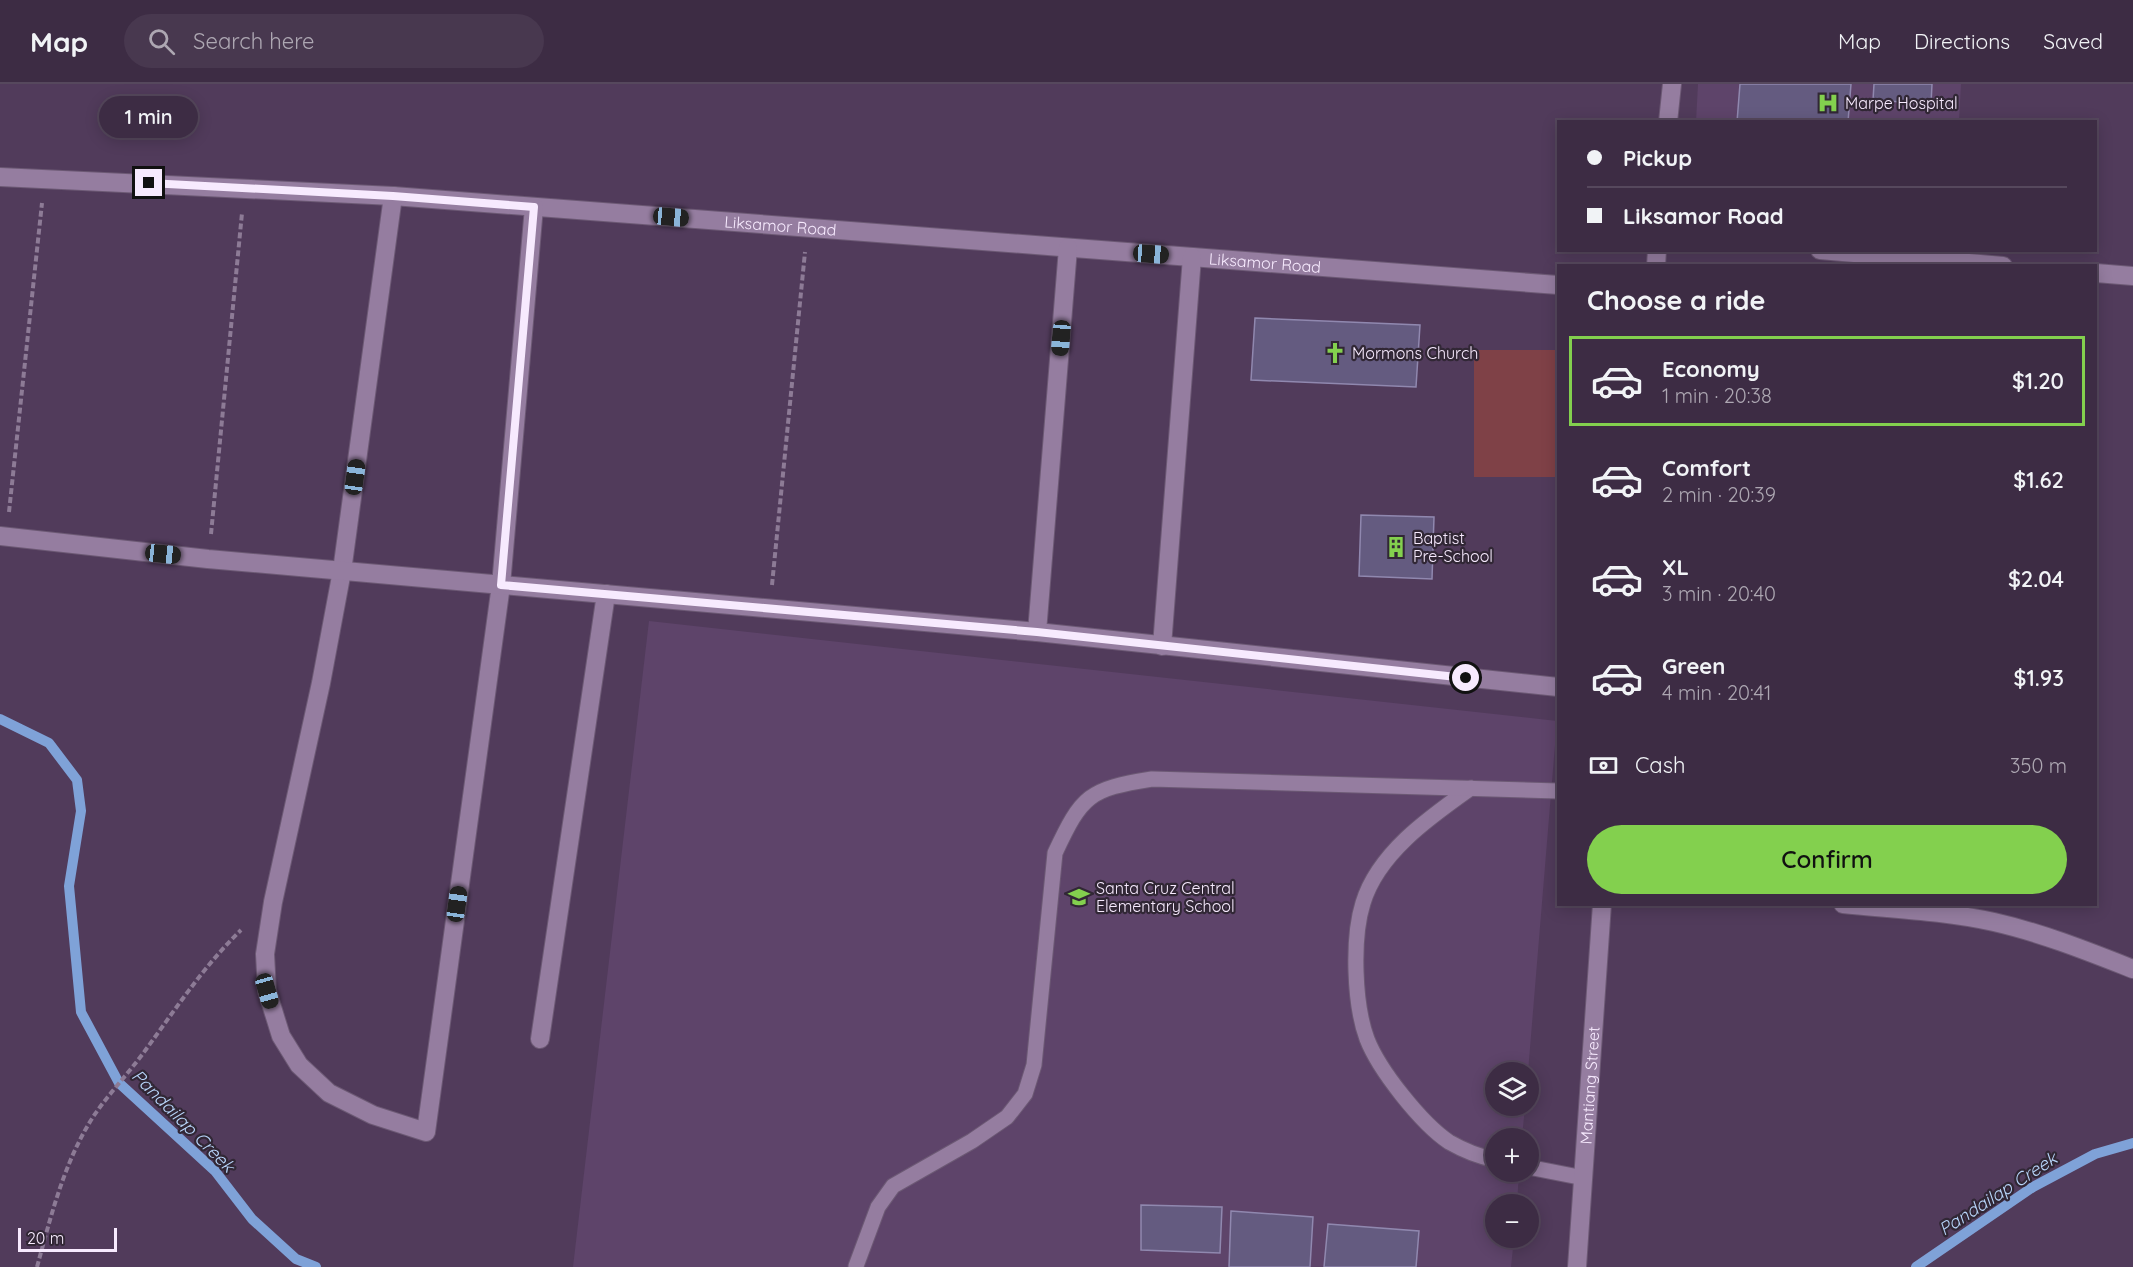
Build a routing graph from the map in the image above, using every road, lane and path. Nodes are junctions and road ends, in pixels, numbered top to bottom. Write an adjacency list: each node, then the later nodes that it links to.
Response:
1 (1672, 84): 2 (street)
2 (1668, 120)
3 (0, 177): 4 (street, Liksamor Road)
4 (45, 179): 5 (street, Liksamor Road); 16 (path)
5 (245, 188): 6 (street, Liksamor Road); 17 (path)
6 (393, 196): 7 (street, Liksamor Road); 18 (street)
7 (534, 207): 8 (street, Liksamor Road); 19 (street)
8 (808, 228): 9 (street, Liksamor Road); 21 (path)
9 (1068, 248): 11 (street, Liksamor Road); 22 (street)
10 (1843, 252): 12 (street)
11 (1192, 257): 15 (street, Liksamor Road); 23 (street)
12 (1980, 264)
13 (2097, 273): 14 (street)
14 (2133, 276)
15 (1557, 285)
16 (3, 537): 17 (street)
17 (208, 559): 18 (street)
18 (342, 571): 19 (street); 27 (street)
19 (501, 585): 20 (street); 27 (street)
20 (606, 594): 21 (street); 31 (street)
21 (769, 609): 22 (street)
22 (1037, 632): 23 (street)
23 (1162, 646): 24 (street)
24 (1557, 687)
25 (1471, 788): 26 (lane); 32 (lane); 35 (lane)
26 (1557, 791)
27 (273, 902): 36 (path)
28 (1602, 906): 34 (street, Mantiang Street)
29 (1863, 906): 30 (street)
30 (2133, 969)
31 (540, 1039)
32 (1485, 1158)
33 (1539, 1169): 34 (lane)
34 (1584, 1178): 37 (street, Mantiang Street)
35 (856, 1266)
36 (37, 1267)
37 (1577, 1267)

